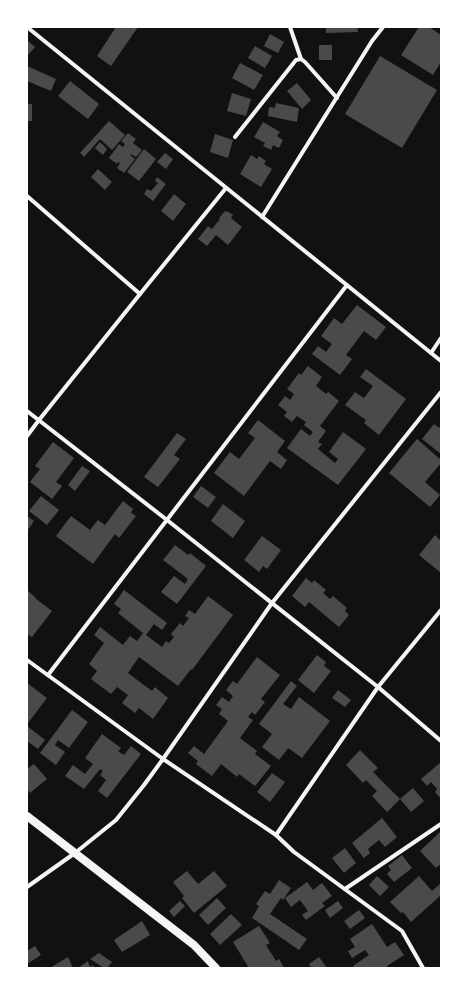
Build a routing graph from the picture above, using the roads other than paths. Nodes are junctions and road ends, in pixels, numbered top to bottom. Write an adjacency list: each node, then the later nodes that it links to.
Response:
1 (27, 27): 7 (street)
2 (290, 27): 4 (street)
3 (382, 27): 5 (street)
4 (301, 59): 5 (street); 6 (street)
5 (336, 98): 9 (street)
6 (235, 137)
7 (226, 188): 9 (street); 11 (street)
8 (27, 196): 11 (street)
9 (262, 217): 10 (street)
10 (347, 285): 13 (street); 19 (street)
11 (140, 294): 17 (street)
12 (441, 338): 13 (street)
13 (431, 353): 14 (street)
14 (441, 361)
15 (441, 392): 20 (street)
16 (27, 411): 17 (street)
17 (39, 420): 18 (street); 19 (street)
18 (27, 436)
19 (167, 520): 20 (street); 23 (street)
20 (272, 603): 24 (street); 26 (street)
21 (441, 610): 24 (street)
22 (27, 660): 23 (street)
23 (48, 675): 26 (street)
24 (378, 687): 25 (street); 29 (street)
25 (441, 741)
26 (163, 759): 29 (street); 30 (street)
27 (27, 816): 30 (main road)
28 (441, 824): 32 (street)
29 (276, 835): 32 (street)
30 (74, 853): 31 (street); 33 (main road)
31 (27, 887)
32 (345, 889): 34 (street)
33 (215, 967)
34 (423, 968)

